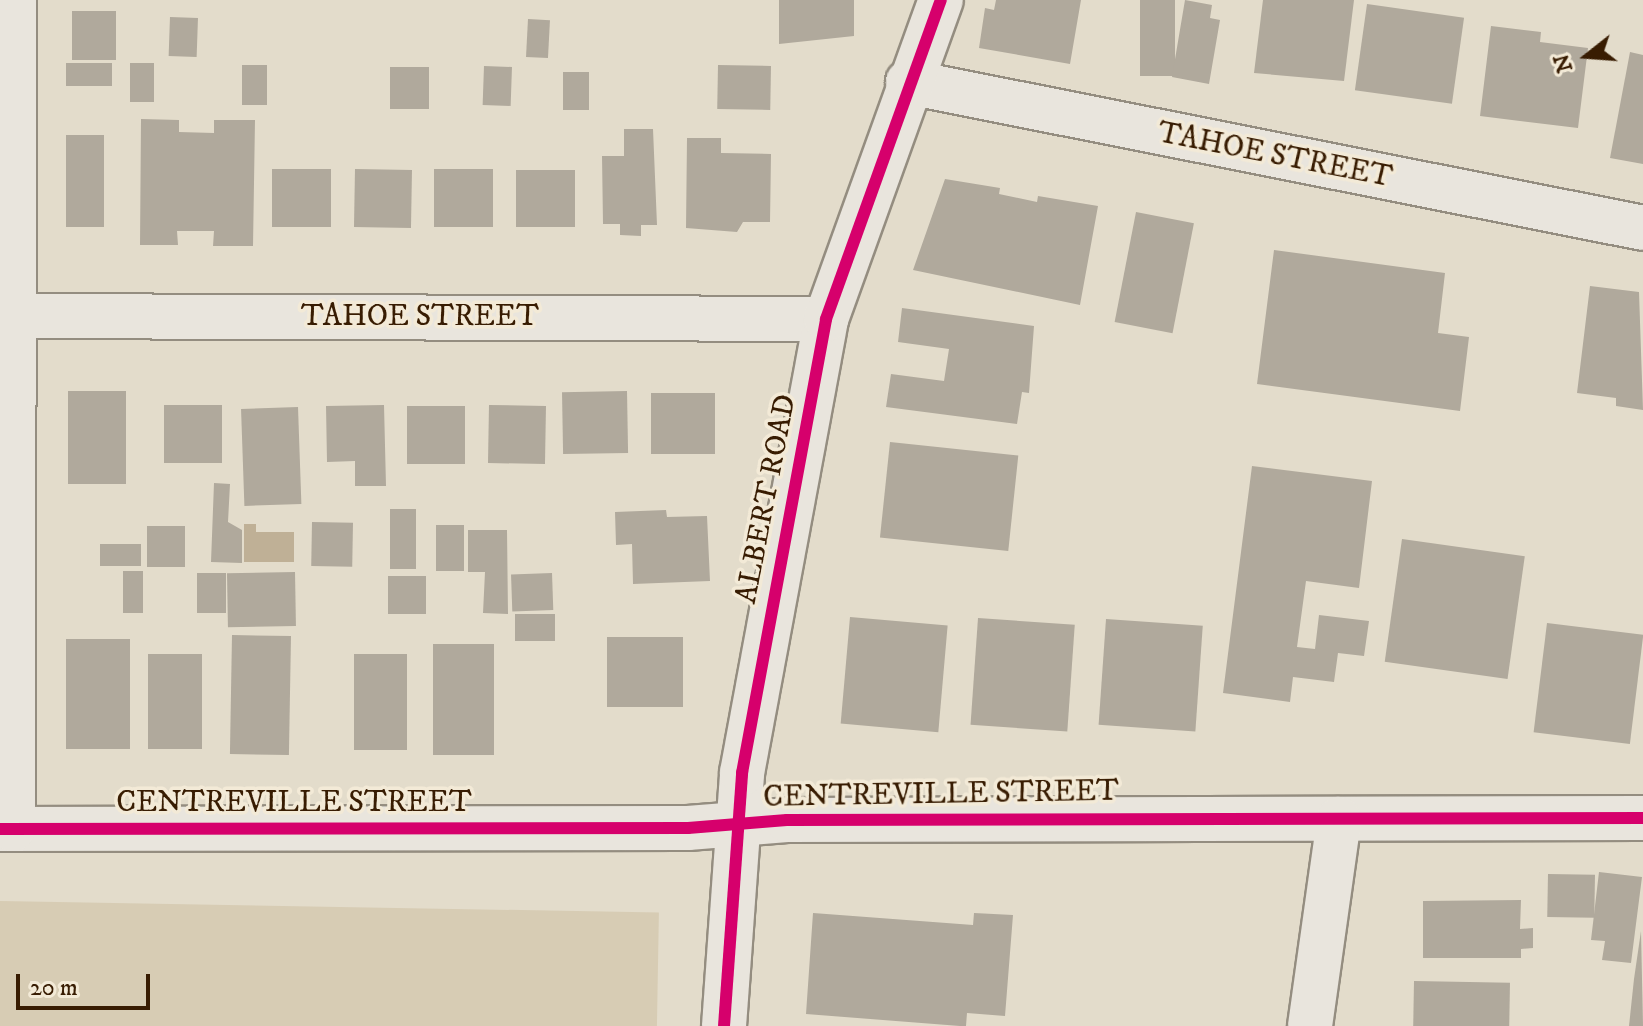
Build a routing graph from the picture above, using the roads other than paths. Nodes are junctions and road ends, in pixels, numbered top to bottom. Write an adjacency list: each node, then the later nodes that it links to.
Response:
1 (14, 0): 5 (street)
2 (941, 0): 3 (street, ALBERT ROAD)
3 (908, 82): 4 (street, TAHOE STREET); 6 (street, ALBERT ROAD)
4 (1643, 228)
5 (14, 316): 6 (street, TAHOE STREET); 10 (street)
6 (826, 319): 9 (street, ALBERT ROAD)
7 (1643, 818): 8 (street, CENTREVILLE STREET)
8 (1339, 819): 9 (street, CENTREVILLE STREET); 12 (street)
9 (740, 824): 10 (street, CENTREVILLE STREET); 11 (street, ALBERT ROAD)
10 (6, 829)
11 (724, 1026)
12 (1310, 1026)

